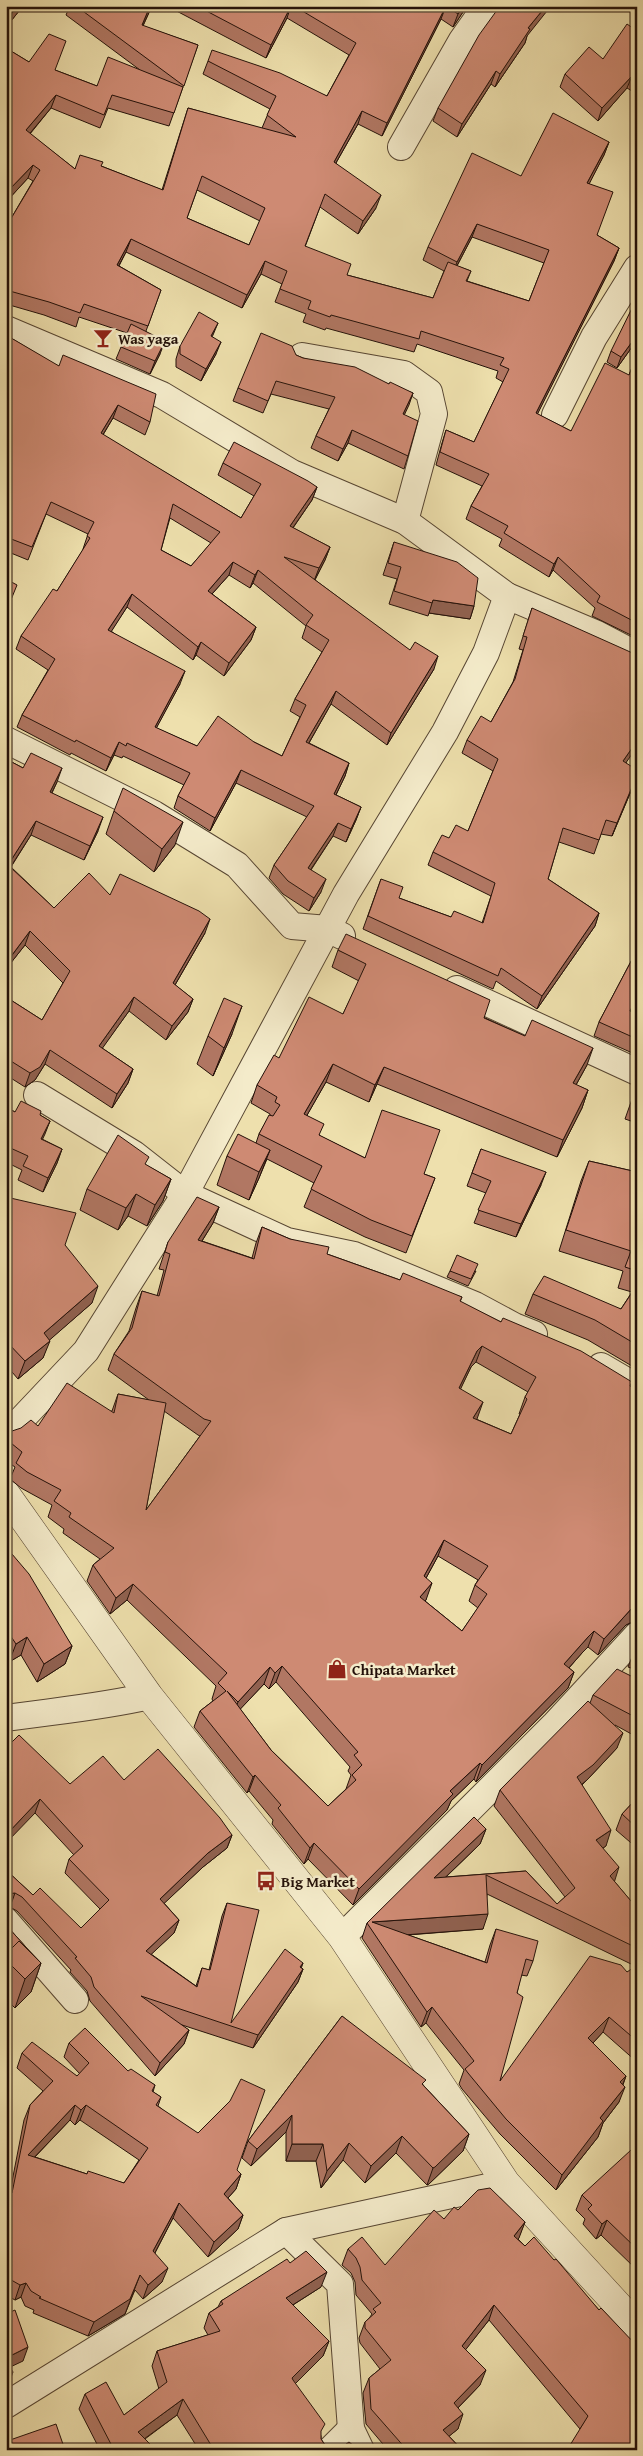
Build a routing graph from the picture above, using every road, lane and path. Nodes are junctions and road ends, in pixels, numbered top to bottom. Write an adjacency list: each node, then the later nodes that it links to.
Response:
1 (486, 6): 2 (street)
2 (401, 147)
3 (637, 268): 6 (street)
4 (6, 329): 7 (street)
5 (302, 356): 7 (street)
6 (555, 415)
7 (406, 521): 8 (street)
8 (507, 596): 9 (street); 11 (street)
9 (637, 655)
10 (6, 740): 11 (street)
11 (328, 929): 12 (street); 16 (street)
12 (364, 946)
13 (435, 979): 14 (street)
14 (637, 1072)
15 (37, 1095): 16 (street)
16 (185, 1194): 17 (street); 20 (street)
17 (556, 1344)
18 (582, 1354): 19 (street)
19 (637, 1387)
20 (6, 1433)
21 (6, 1494): 23 (street)
22 (637, 1635): 26 (street)
23 (150, 1696): 24 (street); 26 (street)
24 (6, 1718)
25 (6, 1921): 27 (street)
26 (342, 1937): 28 (street)
27 (75, 2000)
28 (506, 2183): 29 (street); 30 (street)
29 (286, 2231): 31 (street); 32 (street)
30 (637, 2326)
31 (6, 2406)
32 (356, 2440): 33 (street)
33 (330, 2450)

